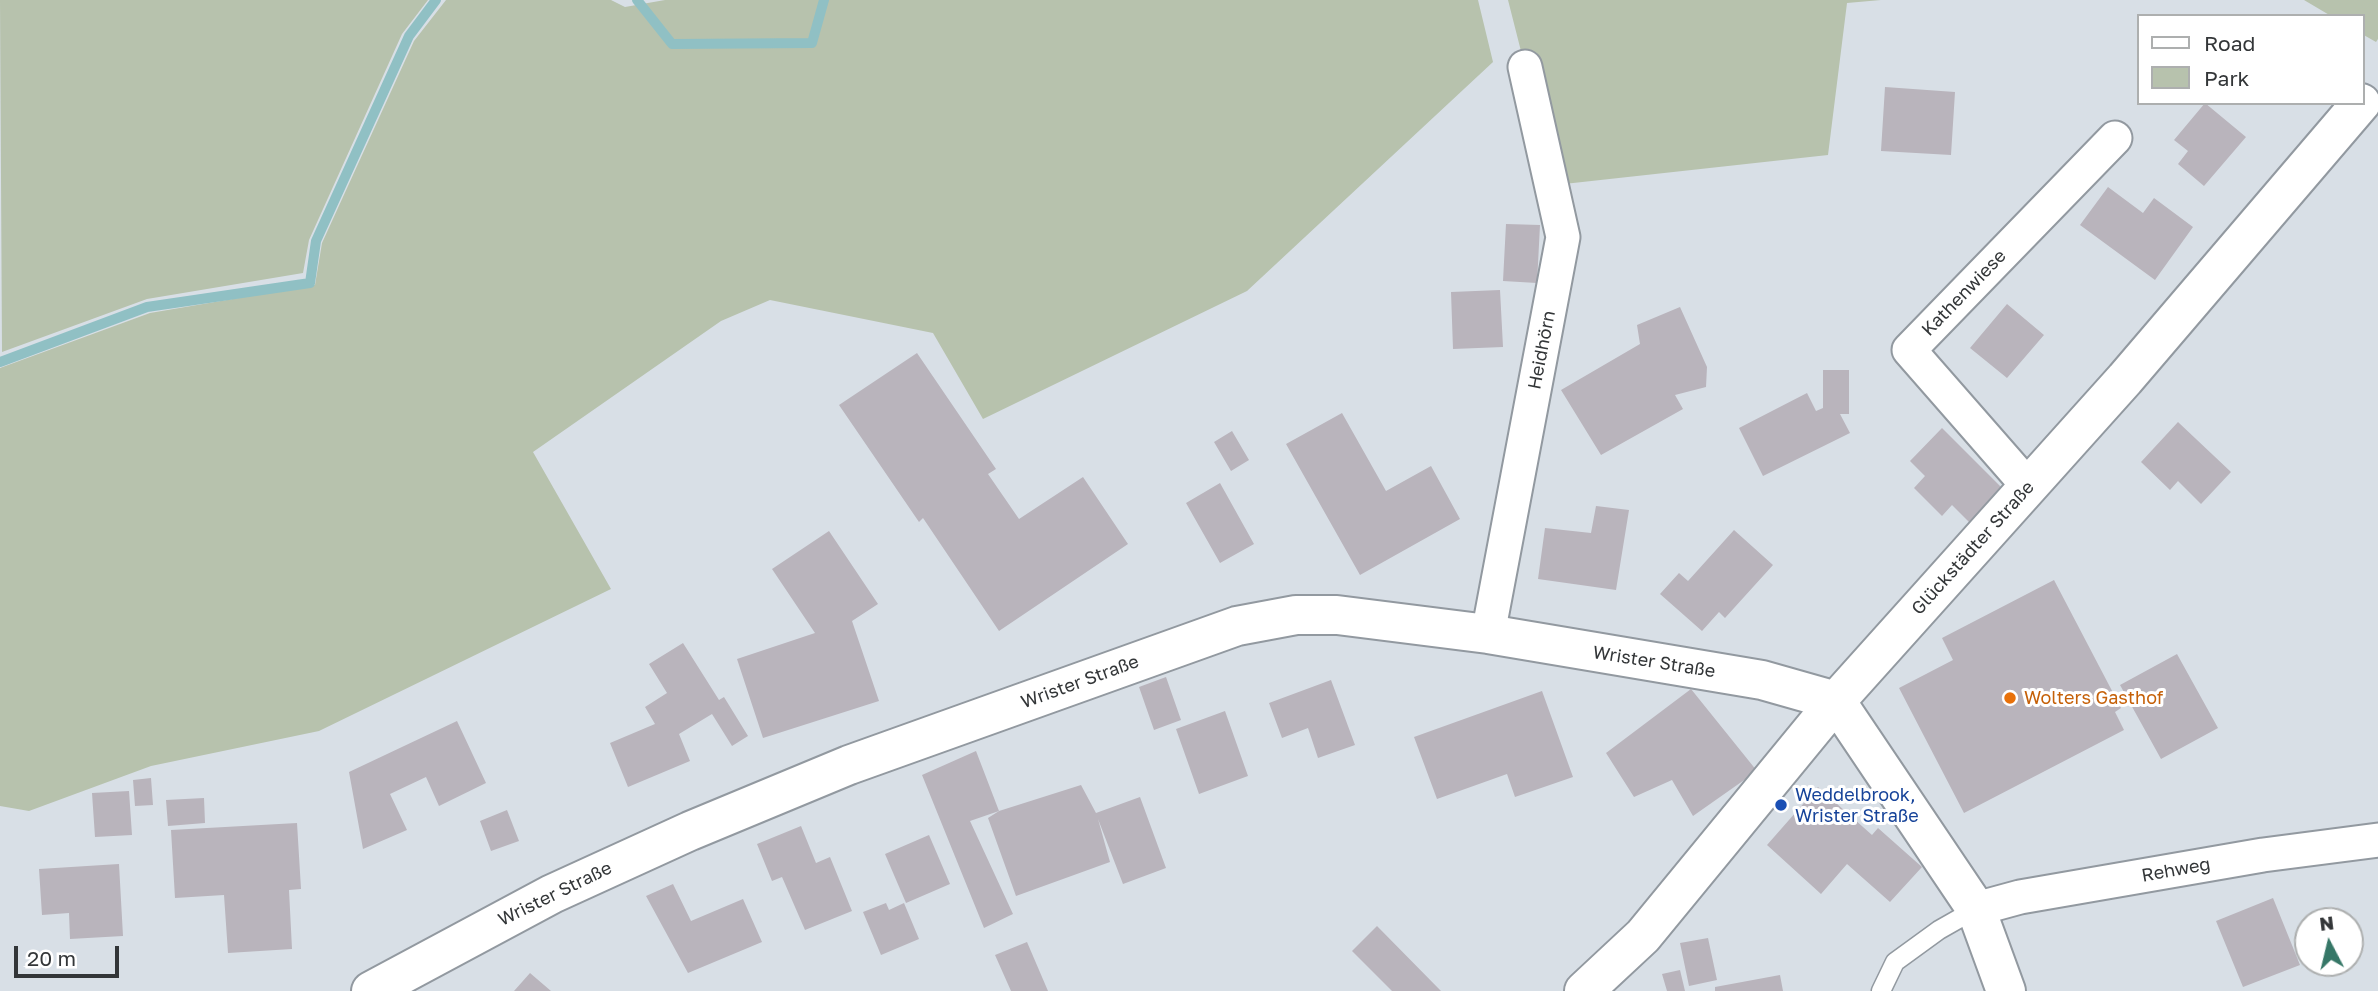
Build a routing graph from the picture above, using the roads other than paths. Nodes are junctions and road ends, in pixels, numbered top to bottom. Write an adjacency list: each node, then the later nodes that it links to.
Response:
1 (1525, 67): 7 (street, Heidhörn)
2 (2378, 83): 3 (street, Glückstädter Straße)
3 (2364, 100)
4 (2359, 105): 6 (street, Glückstädter Straße)
5 (2115, 138): 6 (street, Kathenwiese)
6 (2028, 485): 8 (street, Glückstädter Straße)
7 (1488, 634): 8 (street, Wrister Straße); 11 (street, Wrister Straße)
8 (1836, 701): 10 (street); 12 (street, Glückstädter Straße)
9 (2378, 840): 10 (street, Rehweg)
10 (1976, 909): 13 (lane); 14 (street)
11 (371, 991)
12 (1584, 991)
13 (1881, 991)
14 (2006, 991)

